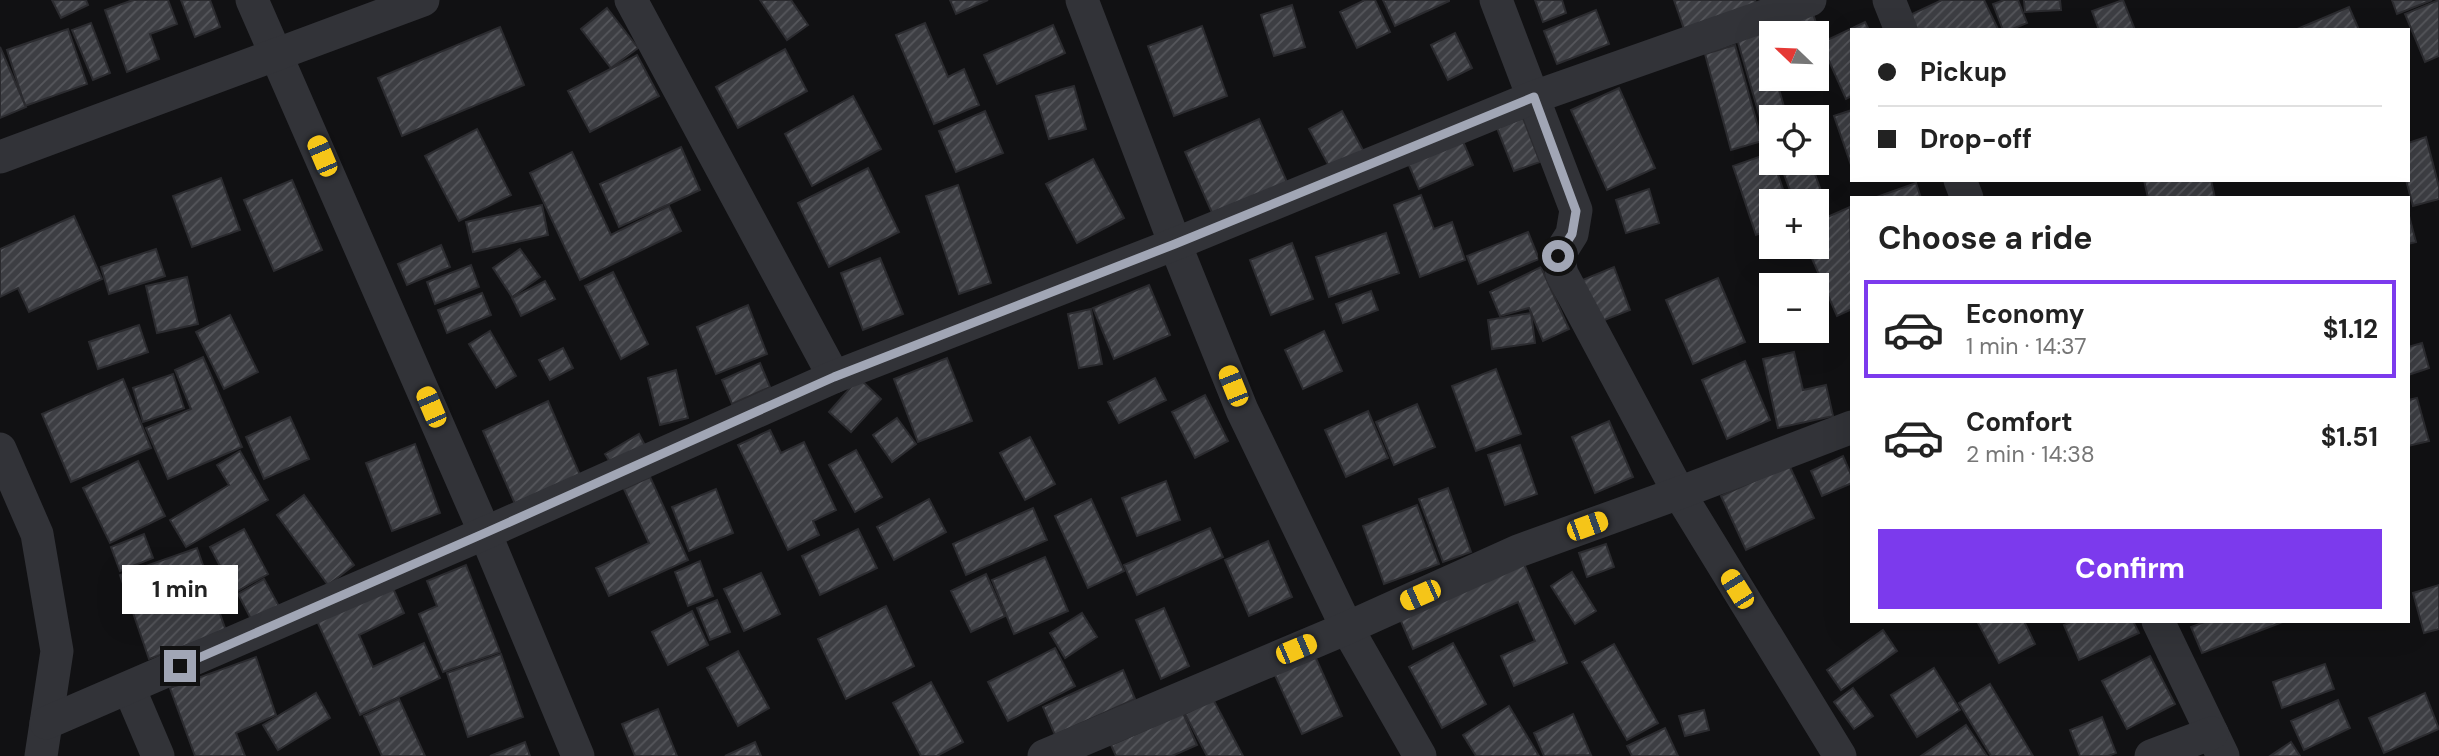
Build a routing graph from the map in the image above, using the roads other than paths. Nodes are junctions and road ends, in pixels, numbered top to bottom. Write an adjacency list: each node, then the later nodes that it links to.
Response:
1 (252, 0): 9 (street)
2 (423, 0): 9 (street)
3 (631, 0): 13 (street)
4 (1082, 0): 12 (street)
5 (1496, 0): 10 (street)
6 (1810, 0): 10 (street)
7 (1889, 0): 8 (street)
8 (1900, 28)
9 (278, 55): 11 (street); 17 (street)
10 (1534, 97): 12 (street); 16 (street)
11 (0, 157)
12 (1175, 244): 13 (street); 19 (street)
13 (834, 377): 17 (street)
14 (1850, 427): 16 (street)
15 (0, 449): 21 (street)
16 (1679, 493): 19 (street); 28 (street)
17 (485, 533): 20 (street); 25 (street)
18 (2159, 623): 22 (street)
19 (1347, 628): 26 (street); 27 (street)
20 (129, 688): 21 (street); 24 (street)
21 (46, 723): 23 (street)
22 (2217, 744): 29 (street)
23 (41, 756)
24 (158, 756)
25 (578, 756)
26 (1044, 756)
27 (1420, 756)
28 (1840, 756)
29 (2151, 756)

